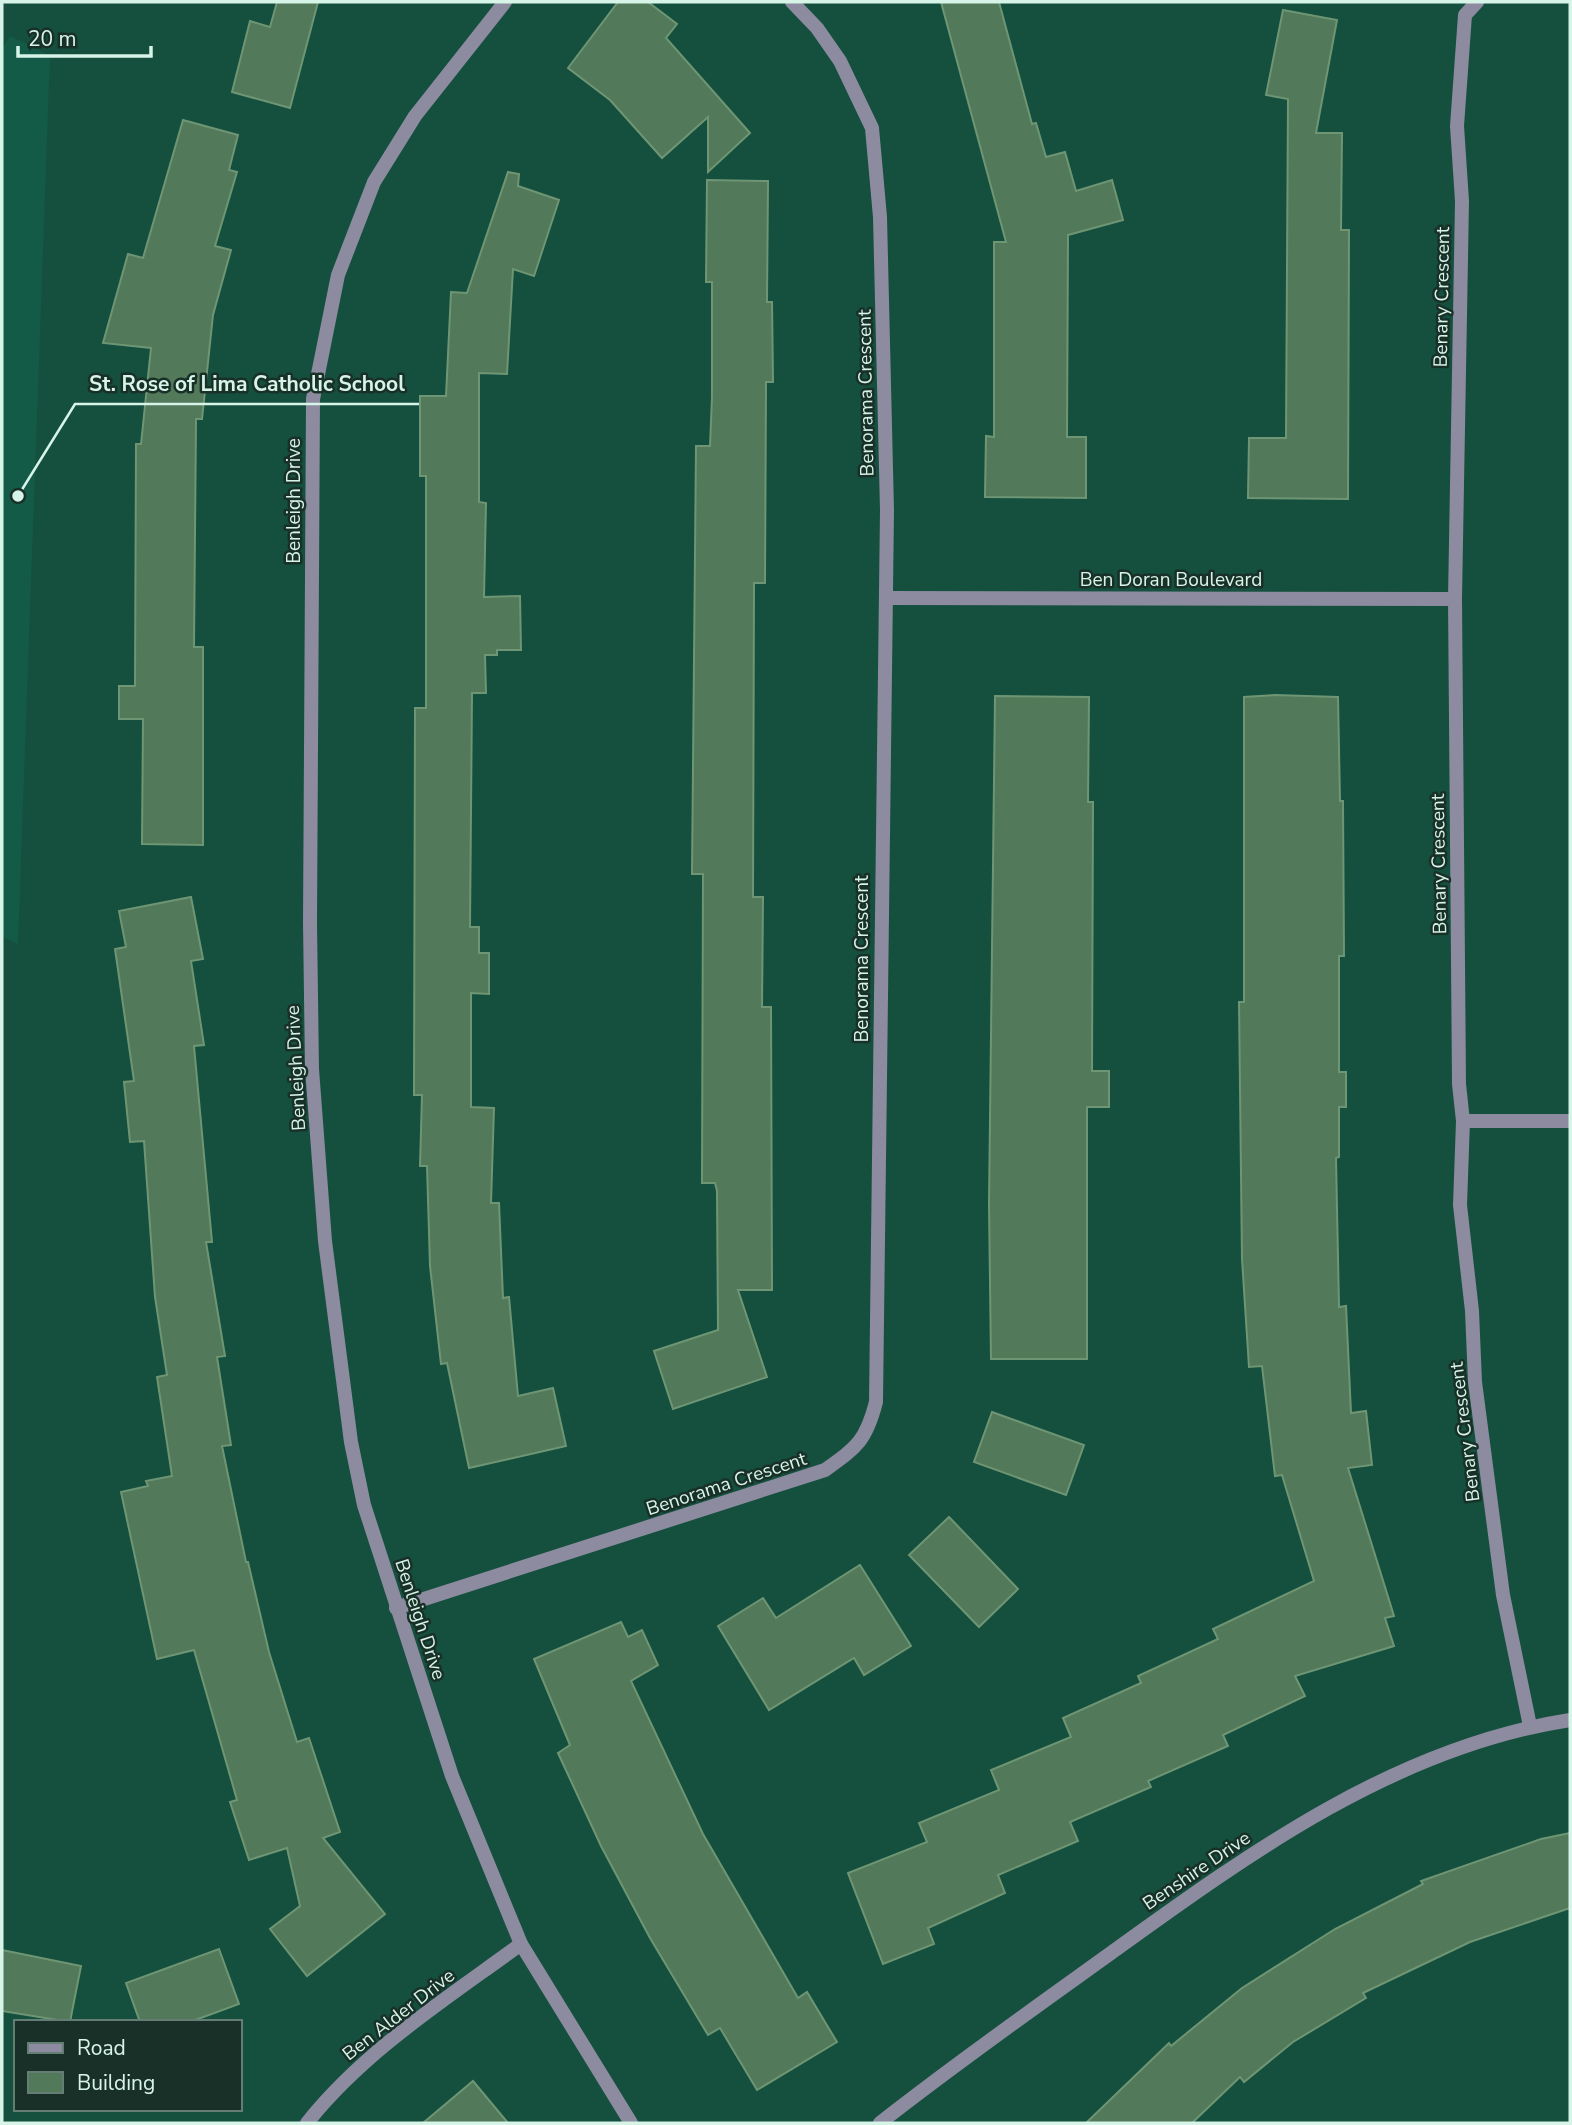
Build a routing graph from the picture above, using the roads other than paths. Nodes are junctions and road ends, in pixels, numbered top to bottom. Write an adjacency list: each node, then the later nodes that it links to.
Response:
1 (505, 2): 8 (street, Benleigh Drive)
2 (792, 2): 4 (street, Benorama Crescent)
3 (1477, 2): 5 (street, Benary Crescent)
4 (886, 598): 5 (street, Ben Doran Boulevard); 8 (street, Benorama Crescent)
5 (1455, 599): 6 (street, Benary Crescent)
6 (1463, 1121): 7 (street); 10 (street, Benary Crescent)
7 (1570, 1122)
8 (396, 1608): 11 (street, Benleigh Drive)
9 (1570, 1720): 10 (street, Benshire Drive)
10 (1530, 1726): 14 (street, Benshire Drive)
11 (521, 1944): 12 (street, Ben Alder Drive); 13 (street, Benleigh Drive)
12 (307, 2123)
13 (631, 2123)
14 (880, 2123)

